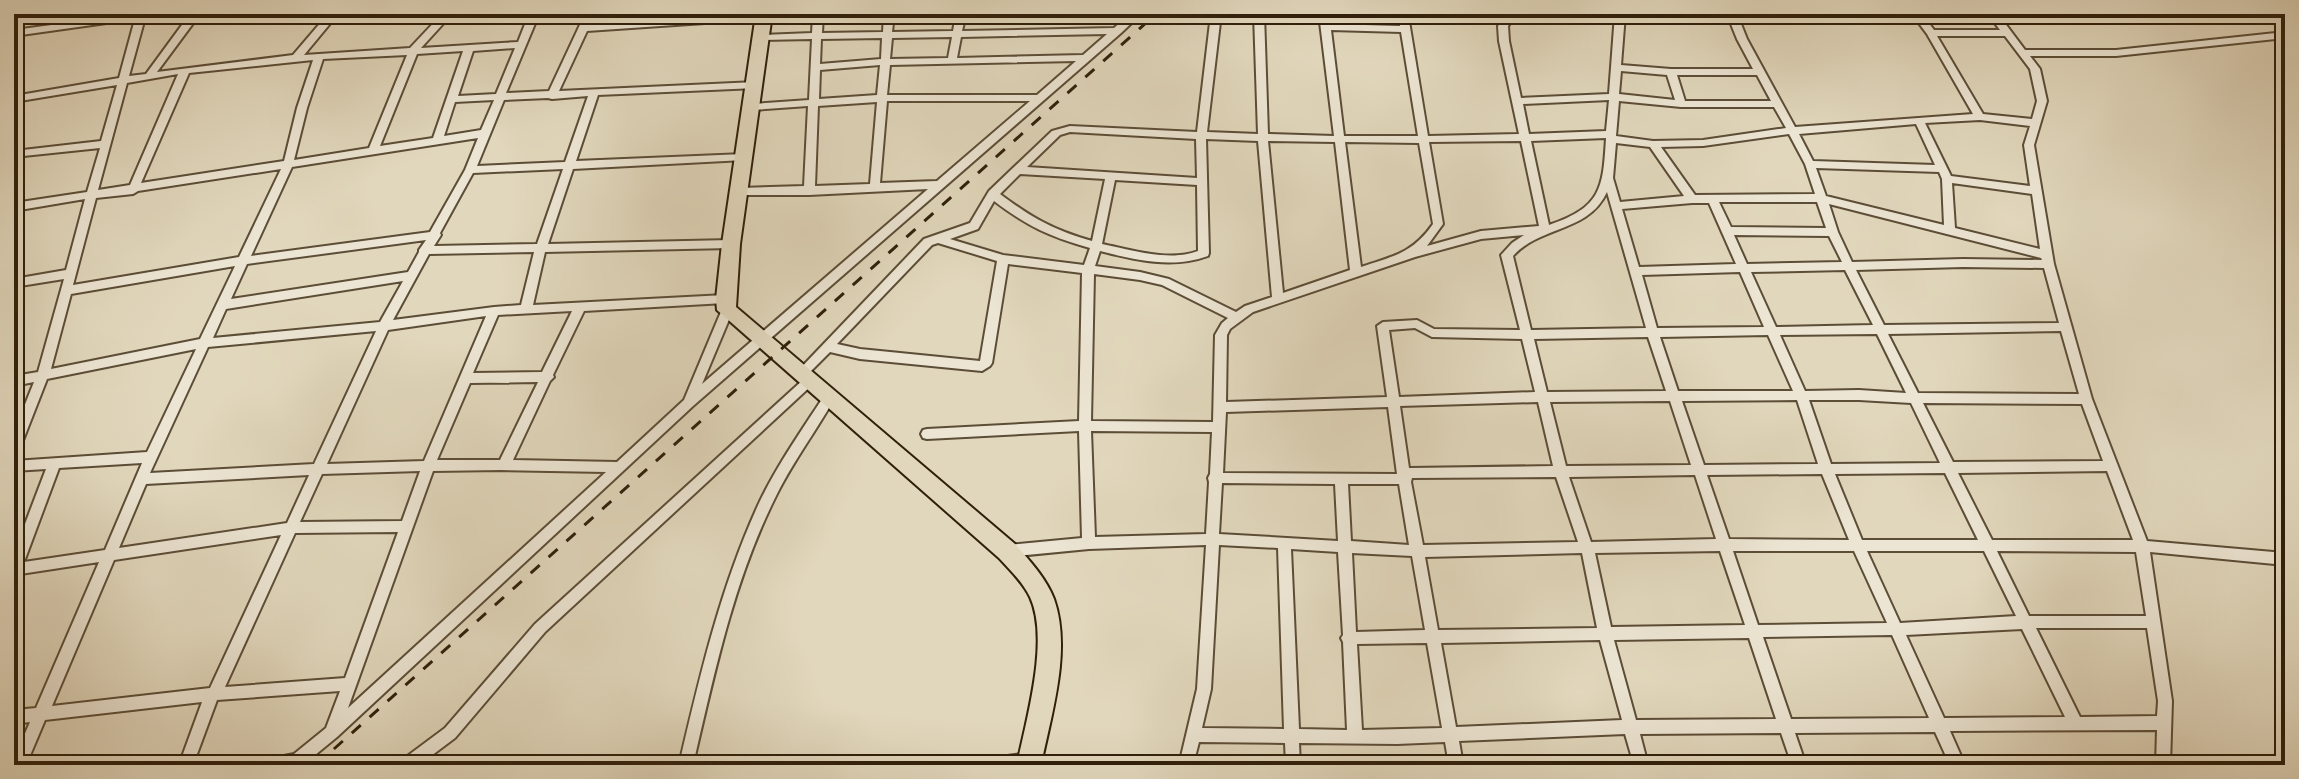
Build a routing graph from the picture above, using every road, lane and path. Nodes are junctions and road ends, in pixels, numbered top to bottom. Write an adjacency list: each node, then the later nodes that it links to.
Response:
1 (195, 14): 46 (street)
2 (333, 14): 37 (street)
3 (447, 14): 34 (street)
4 (534, 14): 32 (street)
5 (590, 14): 22 (street)
6 (818, 14): 30 (street)
7 (889, 14): 26 (street)
8 (961, 14): 24 (street)
9 (1136, 14): 23 (street)
10 (1216, 14): 68 (street)
11 (1259, 14): 69 (street)
12 (1324, 14): 21 (street)
13 (1620, 14): 42 (street)
14 (1732, 14): 45 (street)
15 (1917, 14): 27 (street)
16 (1993, 14): 28 (street)
17 (140, 15): 25 (street); 47 (street)
18 (764, 15): 22 (street); 31 (main road)
19 (1510, 16): 20 (street); 57 (street)
20 (1404, 20): 21 (street); 72 (street)
21 (1326, 27): 70 (street)
22 (583, 28): 50 (street)
23 (1118, 31): 24 (street); 38 (street)
24 (957, 32): 26 (street); 39 (street)
25 (14, 33)
26 (888, 33): 30 (street); 40 (street)
27 (1931, 33): 28 (street); 62 (street)
28 (2007, 33): 35 (street)
29 (2285, 35): 35 (street)
30 (816, 36): 31 (street); 41 (street)
31 (762, 37): 48 (main road)
32 (520, 45): 33 (street); 51 (street)
33 (469, 48): 34 (street); 56 (street)
34 (413, 51): 36 (street); 76 (street)
35 (2025, 53): 64 (street)
36 (319, 56): 37 (street); 81 (street)
37 (296, 58): 43 (street)
38 (1085, 58): 39 (street); 54 (street)
39 (952, 60): 40 (street)
40 (886, 62): 41 (street); 53 (street)
41 (815, 67): 58 (street)
42 (1615, 68): 44 (street); 52 (street)
43 (185, 70): 46 (street); 90 (street)
44 (1671, 72): 45 (street); 59 (street)
45 (1761, 72): 60 (street)
46 (149, 76): 47 (street)
47 (123, 82): 55 (street); 74 (street)
48 (756, 85): 49 (street); 61 (main road)
49 (594, 94): 50 (street); 79 (street)
50 (552, 96): 51 (street)
51 (498, 97): 56 (street); 66 (street)
52 (1613, 97): 57 (street); 59 (street); 67 (street)
53 (882, 98): 54 (street); 58 (street); 89 (street)
54 (1039, 98): 88 (street)
55 (14, 99)
56 (451, 99): 73 (street)
57 (1516, 101): 71 (street)
58 (813, 104): 61 (street); 91 (street)
59 (1681, 104): 60 (street)
60 (1779, 104): 65 (street)
61 (752, 107): 78 (main road)
62 (1980, 117): 63 (street); 64 (street)
63 (1919, 121): 65 (street); 84 (street)
64 (2034, 123): 92 (street)
65 (1790, 131): 75 (street); 80 (street)
66 (486, 133): 73 (street); 82 (street)
67 (1611, 136): 71 (street); 75 (street); 86 (street)
68 (1201, 137): 69 (street); 83 (street); 87 (street)
69 (1263, 138): 70 (street); 124 (street)
70 (1339, 138): 72 (street); 118 (street)
71 (1525, 138): 72 (street); 101 (street)
72 (1421, 139): 111 (street)
73 (437, 141): 76 (street)
74 (104, 144): 77 (street); 95 (street)
75 (1653, 144): 98 (street)
76 (373, 151): 81 (street)
77 (14, 154)
78 (744, 157): 79 (street); 93 (main road)
79 (571, 164): 82 (street); 109 (street)
80 (1810, 164): 84 (street); 97 (street)
81 (288, 165): 90 (street); 114 (street)
82 (470, 170): 105 (street)
83 (1017, 170): 85 (street); 94 (street)
84 (1944, 174): 92 (street); 102 (street)
85 (1111, 176): 87 (street); 108 (street)
86 (1608, 178): 99 (street); 101 (street)
87 (1202, 182): 108 (street)
88 (939, 185): 89 (street); 137 (street)
89 (875, 186): 91 (street)
90 (133, 190): 95 (street)
91 (809, 191): 93 (street)
92 (2037, 191): 113 (street)
93 (739, 192): 107 (main road)
94 (993, 194): 106 (street); 108 (street)
95 (89, 198): 100 (street); 120 (street)
96 (1712, 198): 97 (street); 98 (street); 103 (street)
97 (1820, 198): 102 (street); 104 (street)
98 (1692, 199): 99 (street)
99 (1616, 206): 119 (street)
100 (14, 207)
101 (1548, 228): 111 (street); 135 (street)
102 (1950, 230): 113 (street)
103 (1728, 231): 104 (street); 116 (street)
104 (1833, 232): 115 (street)
105 (436, 235): 110 (street); 114 (street)
106 (938, 239): 112 (street); 139 (street)
107 (731, 244): 109 (street); 126 (main road)
108 (1094, 245): 117 (street)
109 (541, 247): 110 (street); 128 (street)
110 (424, 250): 121 (street)
111 (1411, 254): 118 (street)
112 (1003, 259): 117 (street); 139 (street)
113 (2048, 260): 115 (street); 132 (street)
114 (242, 261): 123 (street); 125 (street)
115 (1849, 266): 116 (street); 133 (street)
116 (1744, 268): 119 (street); 136 (street)
117 (1088, 271): 130 (street); 154 (street)
118 (1356, 271): 124 (street)
119 (1635, 271): 134 (street)
120 (72, 273): 122 (street); 123 (street)
121 (410, 276): 125 (street); 131 (street)
122 (14, 283)
123 (68, 290): 140 (street)
124 (1278, 299): 130 (street)
125 (222, 305): 138 (street)
126 (726, 305): 127 (street); 137 (main road); 152 (street)
127 (580, 306): 128 (street); 141 (street)
128 (526, 309): 129 (street)
129 (494, 311): 131 (street); 142 (street)
130 (1236, 317): 153 (street)
131 (384, 326): 138 (street); 166 (street)
132 (2065, 327): 133 (street); 150 (street)
133 (1881, 330): 136 (street); 148 (street)
134 (1652, 331): 135 (street); 136 (street); 147 (street)
135 (1526, 333): 146 (street); 151 (street)
136 (1773, 333): 145 (street)
137 (761, 342): 143 (main road); 152 (street)
138 (204, 343): 140 (street); 158 (street)
139 (828, 347): 143 (street)
140 (43, 375): 144 (street); 157 (street)
141 (548, 377): 142 (street); 159 (street)
142 (465, 378): 160 (street)
143 (804, 378): 149 (main road); 216 (street)
144 (14, 381)
145 (1801, 395): 147 (street); 148 (street); 167 (street)
146 (1542, 397): 147 (street); 151 (street); 169 (street)
147 (1674, 397): 168 (street)
148 (1914, 398): 150 (street); 165 (street)
149 (828, 399): 185 (main road); 217 (street)
150 (2086, 399): 163 (street)
151 (1392, 400): 153 (street); 170 (street)
152 (689, 403): 164 (street)
153 (1220, 407): 155 (street)
154 (1085, 426): 155 (street); 156 (street); 177 (street)
155 (1218, 427): 171 (street)
156 (927, 434)
157 (14, 448)
158 (151, 457): 161 (street); 172 (street)
159 (505, 463): 160 (street); 164 (street)
160 (429, 464): 166 (street); 174 (street)
161 (54, 465): 162 (street); 189 (street)
162 (14, 466)
163 (2112, 466): 165 (street); 181 (street)
164 (621, 467): 206 (street)
165 (1949, 467): 167 (street); 182 (street)
166 (319, 468): 172 (street); 175 (street)
167 (1826, 468): 168 (street); 180 (street)
168 (1699, 470): 169 (street); 179 (street)
169 (1561, 472): 170 (street); 183 (street)
170 (1404, 476): 173 (street); 186 (street)
171 (1214, 478): 173 (street); 176 (street)
172 (142, 479): 187 (street)
173 (1341, 479): 184 (street)
174 (407, 526): 175 (street); 197 (street)
175 (289, 528): 187 (street); 198 (street)
176 (1214, 539): 177 (street); 178 (street); 209 (street)
177 (1089, 543): 185 (street)
178 (1284, 544): 184 (street); 207 (street)
179 (1724, 545): 180 (street); 183 (street); 193 (street)
180 (1858, 545): 182 (street); 192 (street)
181 (2142, 546): 182 (street); 188 (street); 191 (street)
182 (1989, 547): 190 (street)
183 (1587, 548): 186 (street); 194 (street)
184 (1346, 549): 186 (street); 195 (street)
185 (1007, 551): 211 (main road)
186 (1417, 551): 196 (street)
187 (111, 553): 189 (street); 199 (street)
188 (2285, 559)
189 (14, 568)
190 (2028, 622): 191 (street); 192 (street); 201 (street)
191 (2154, 622): 203 (street)
192 (1897, 629): 193 (street); 202 (street)
193 (1754, 631): 194 (street); 205 (street)
194 (1605, 633): 196 (street); 204 (street)
195 (1348, 638): 196 (street); 210 (street)
196 (1433, 638): 208 (street)
197 (347, 684): 198 (street); 206 (street)
198 (213, 695): 199 (street); 214 (street)
199 (41, 715): 200 (street); 213 (street)
200 (14, 717)
201 (2075, 722): 202 (street); 203 (street)
202 (1939, 723): 205 (street); 224 (street)
203 (2164, 723): 225 (street)
204 (1630, 727): 205 (street); 208 (street); 222 (street)
205 (1787, 727): 223 (street)
206 (332, 732): 212 (street)
207 (1292, 734): 209 (street); 210 (street); 220 (street)
208 (1451, 734): 210 (street); 221 (street)
209 (1194, 735): 219 (street)
210 (1355, 736)
211 (1030, 762): 218 (street)
212 (294, 763): 215 (street)
213 (19, 765)
214 (186, 765)
215 (269, 765)
216 (407, 765)
217 (686, 765)
218 (993, 765)
219 (1186, 765)
220 (1293, 765)
221 (1456, 765)
222 (1641, 765)
223 (1799, 765)
224 (1958, 765)
225 (2163, 765)

